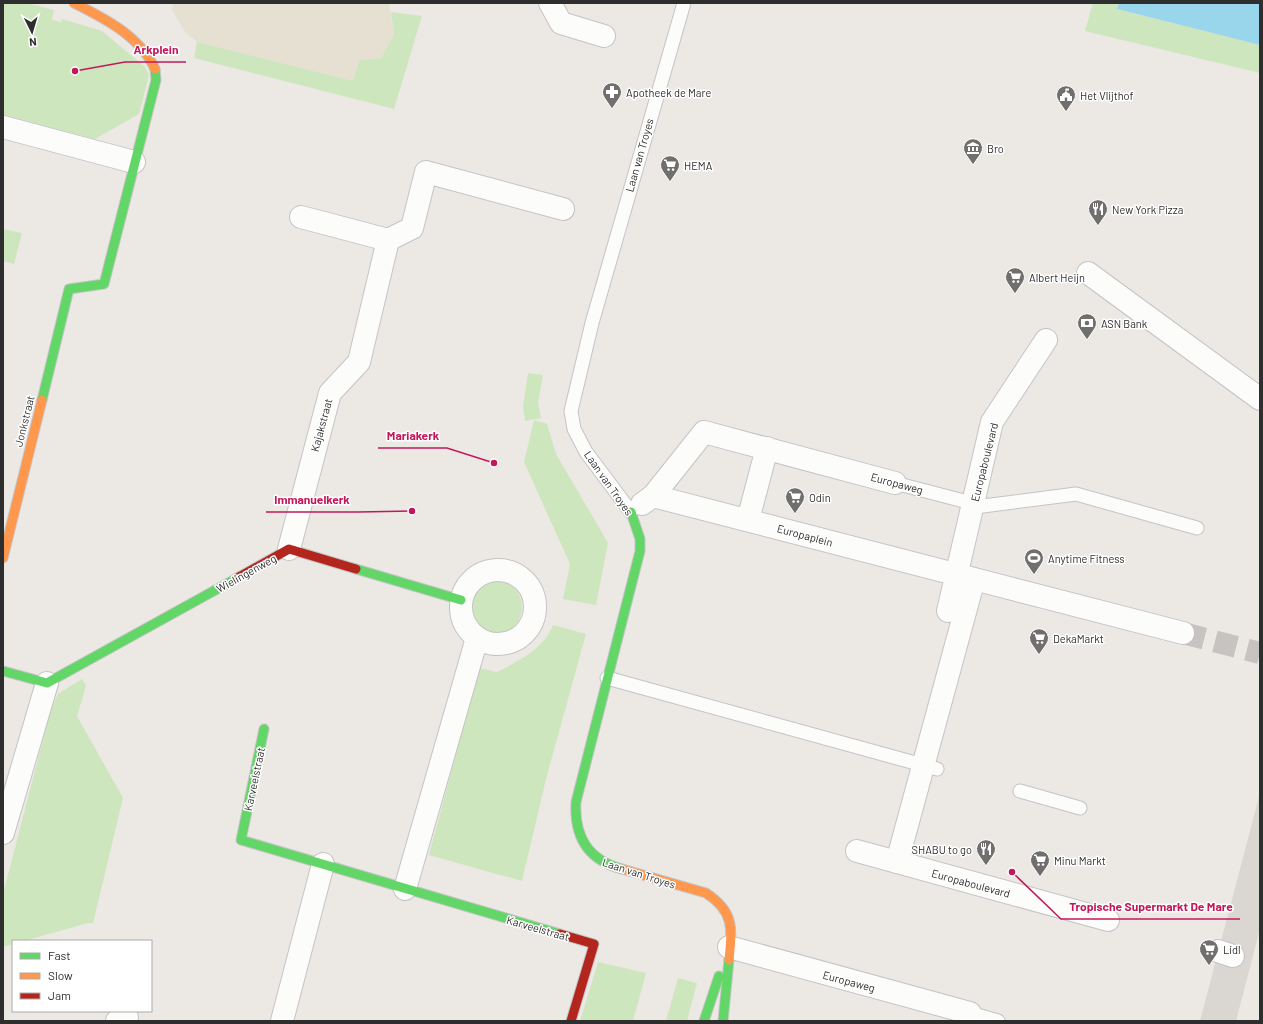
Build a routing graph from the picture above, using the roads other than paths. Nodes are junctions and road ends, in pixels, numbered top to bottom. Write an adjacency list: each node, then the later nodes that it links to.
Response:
1 (74, 3): 6 (street)
2 (550, 3): 4 (street)
3 (684, 3): 17 (lane, Laan van Troyes)
4 (604, 36)
5 (3, 127): 6 (street)
6 (134, 162): 21 (street, Jonkstraat)
7 (563, 209): 9 (street)
8 (301, 217): 9 (street)
9 (388, 240): 20 (street, Kajakstraat)
10 (1088, 273): 12 (street)
11 (1046, 340): 16 (street, Europaboulevard)
12 (1260, 399)
13 (767, 448): 14 (street, Europaweg); 15 (street, Europaweg); 18 (street)
14 (895, 483): 16 (lane, Europaweg)
15 (653, 496): 17 (street, Europaweg); 18 (street, Europaplein)
16 (973, 504): 19 (lane, Europaweg); 22 (street, Europaboulevard)
17 (631, 512): 28 (street, Laan van Troyes)
18 (748, 520): 22 (street, Europaplein)
19 (1197, 528)
20 (289, 549): 23 (street, Wielingenweg); 29 (street, Wielingenweg)
21 (3, 558)
22 (965, 576): 24 (street, Europaboulevard); 25 (street); 31 (street)
23 (461, 600): 26 (street); 26 (street)
24 (948, 611)
25 (1184, 633)
26 (477, 638): 38 (street)
27 (3, 671): 29 (street)
28 (607, 678): 31 (lane); 40 (street, Laan van Troyes)
29 (46, 683): 34 (street)
30 (264, 729): 37 (street, Karveelstraat)
31 (930, 767): 36 (street)
32 (1020, 791): 33 (lane)
33 (1080, 808)
34 (3, 833)
35 (857, 851): 36 (street, Europaboulevard)
36 (897, 862): 39 (street, Europaboulevard)
37 (323, 864): 38 (street, Karveelstraat); 44 (street)
38 (405, 889): 45 (street, Karveelstraat)
39 (1108, 920)
40 (729, 947): 42 (street, Europaweg); 46 (street, Laan van Troyes); 47 (street, Laan van Troyes)
41 (125, 1012): 43 (street)
42 (969, 1017): 48 (lane)
43 (117, 1021)
44 (282, 1021)
45 (572, 1021)
46 (704, 1021)
47 (723, 1021)
48 (998, 1021)

